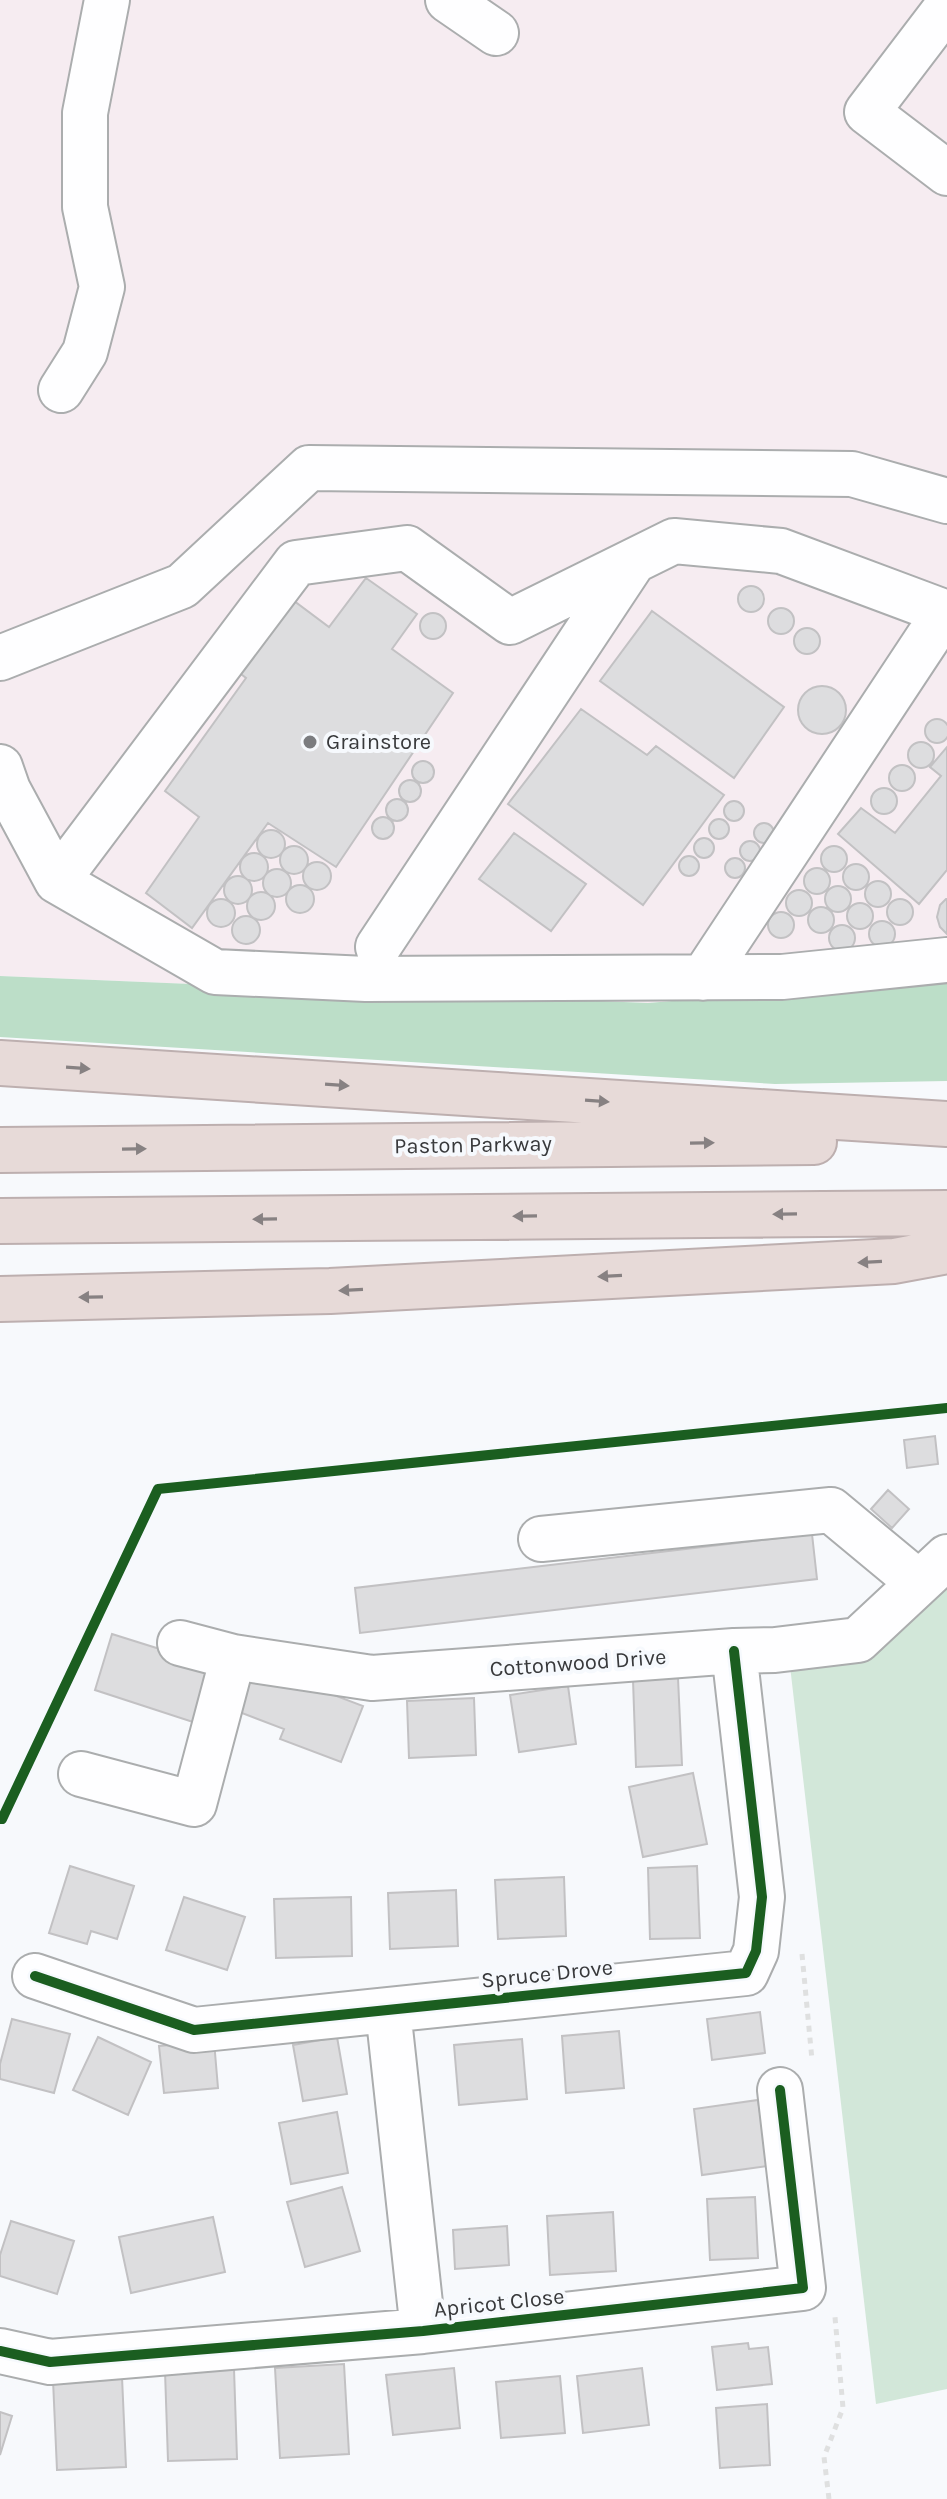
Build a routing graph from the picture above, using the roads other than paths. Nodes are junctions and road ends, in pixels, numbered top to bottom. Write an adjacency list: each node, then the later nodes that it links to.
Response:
1 (107, 0): 6 (street)
2 (448, 0): 4 (street)
3 (947, 7): 5 (street)
4 (496, 33)
5 (947, 173)
6 (61, 390)
7 (947, 501): 10 (street)
8 (633, 562): 9 (street); 12 (street); 13 (street)
9 (946, 613): 15 (street)
10 (0, 658)
11 (0, 767): 12 (street)
12 (57, 881): 15 (street)
13 (378, 947)
14 (947, 960): 15 (street)
15 (703, 978)
16 (0, 1063): 17 (highway, one-way to 17)
17 (947, 1124)
18 (947, 1140): 19 (highway, Paston Parkway, one-way to 18)
19 (0, 1150)
20 (947, 1213): 21 (highway, one-way to 21)
21 (0, 1221)
22 (947, 1251): 23 (highway, one-way to 23)
23 (0, 1299)
24 (541, 1539): 25 (street)
25 (933, 1570): 27 (street, Cottonwood Drive)
26 (180, 1643): 28 (street, Cottonwood Drive)
27 (734, 1651): 28 (street, Cottonwood Drive); 31 (street, Spruce Drove)
28 (233, 1657): 29 (street)
29 (81, 1774)
30 (35, 1976): 31 (street, Spruce Drove)
31 (388, 2010): 33 (street, Apricot Close)
32 (780, 2090): 33 (street, Apricot Close)
33 (423, 2331): 34 (street, Apricot Close)
34 (0, 2351)

